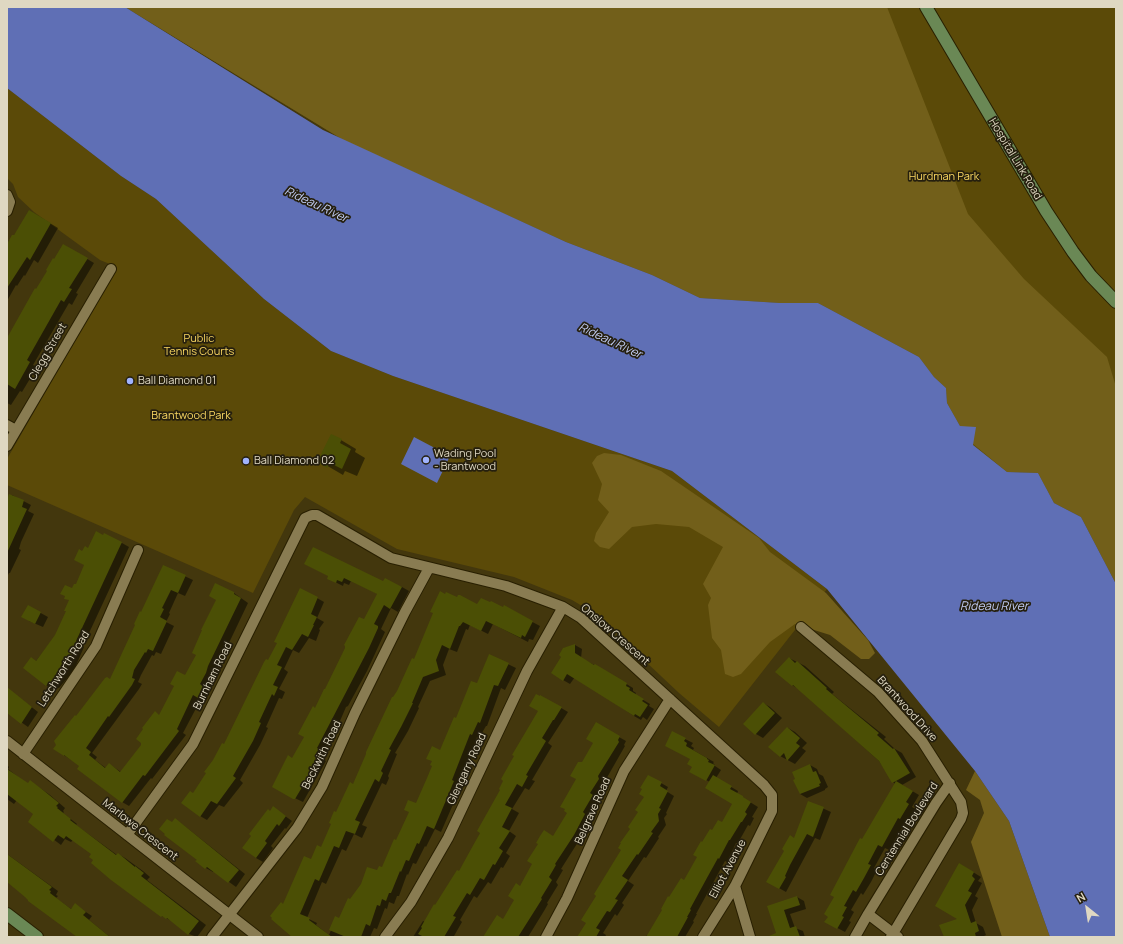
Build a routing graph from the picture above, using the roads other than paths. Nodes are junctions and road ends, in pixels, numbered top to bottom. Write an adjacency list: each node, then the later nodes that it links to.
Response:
1 (926, 7): 5 (street, Hospital Link Road)
2 (7, 195): 3 (street)
3 (8, 210)
4 (111, 269): 7 (street, Clegg Street)
5 (1116, 302)
6 (7, 425): 7 (street)
7 (16, 430): 8 (street, Clegg Street)
8 (7, 446)
9 (305, 518): 11 (street, Onslow Crescent); 19 (street, Burnham Road)
10 (138, 550): 16 (street, Letchworth Road)
11 (429, 568): 12 (street, Onslow Crescent); 23 (street, Beckwith Road)
12 (563, 607): 14 (street, Onslow Crescent); 28 (street, Glengarry Road)
13 (801, 627): 17 (street, Brantwood Drive)
14 (670, 699): 18 (street, Onslow Crescent); 29 (street, Belgrave Road)
15 (7, 741): 16 (street, Marlowe Crescent)
16 (23, 754): 19 (street, Marlowe Crescent)
17 (950, 783): 22 (street, Centennial Boulevard); 24 (street, Centennial Boulevard)
18 (772, 811): 20 (street, Elliot Avenue)
19 (127, 835): 23 (street, Marlowe Crescent)
20 (735, 886): 30 (street, Elliot Avenue); 31 (street)
21 (7, 914): 25 (street)
22 (868, 914): 24 (street); 32 (street, Centennial Boulevard)
23 (229, 915): 26 (street, Beckwith Road); 27 (street, Marlowe Crescent)
24 (894, 936)
25 (37, 937)
26 (212, 937)
27 (258, 937)
28 (385, 937)
29 (546, 937)
30 (703, 937)
31 (750, 937)
32 (855, 937)

